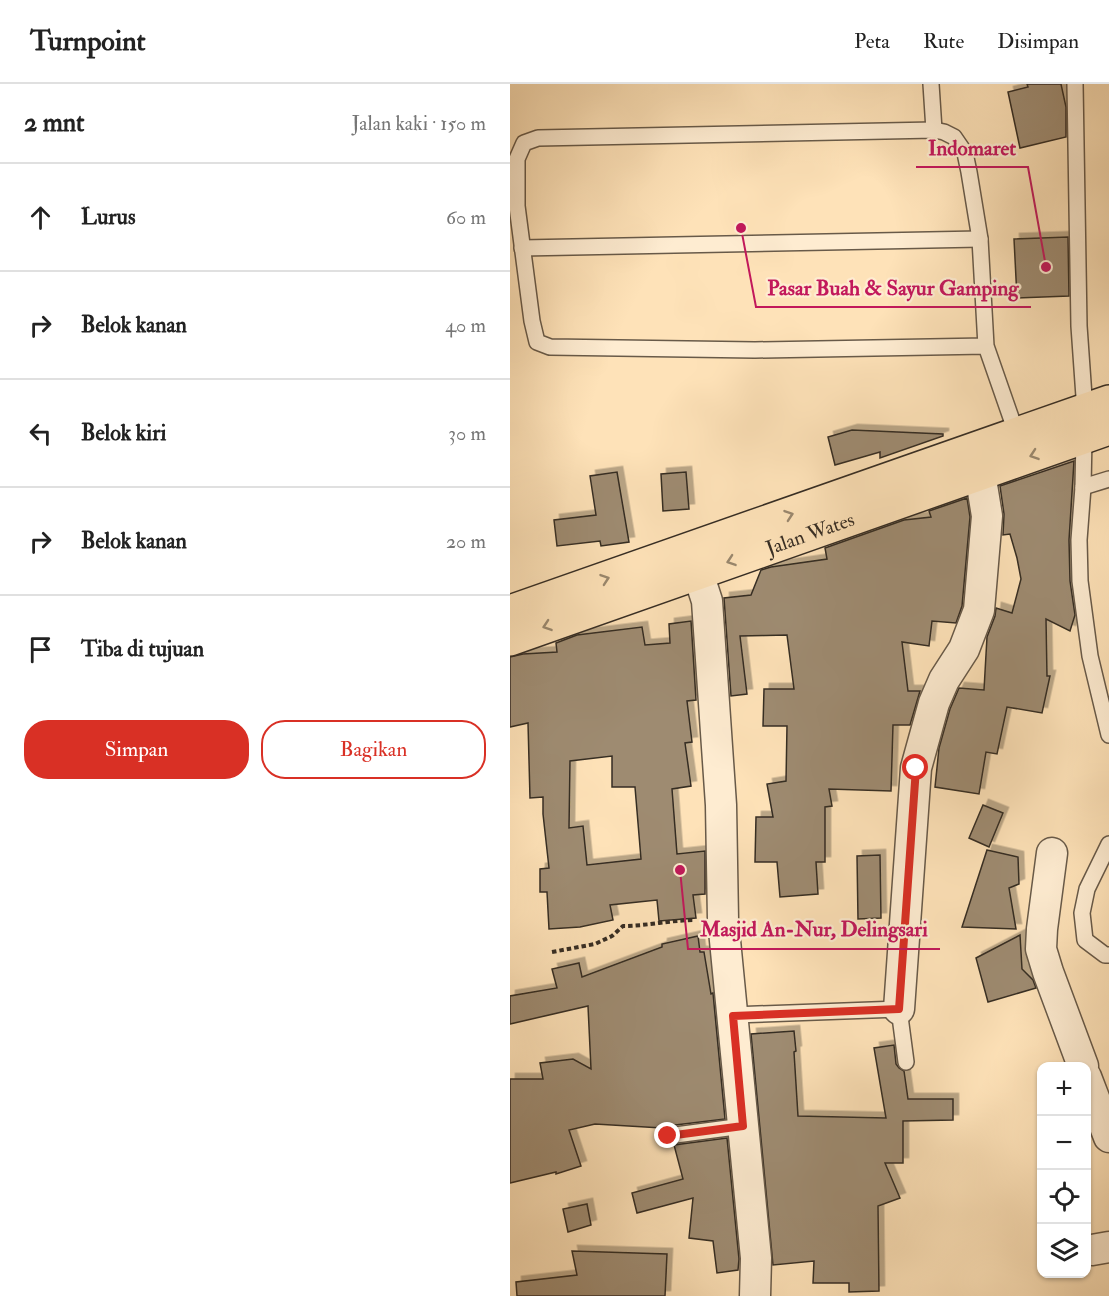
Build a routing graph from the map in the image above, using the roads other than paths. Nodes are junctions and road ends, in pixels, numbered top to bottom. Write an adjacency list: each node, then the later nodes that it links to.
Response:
1 (931, 84): 3 (lane)
2 (1075, 84): 8 (lane)
3 (934, 130): 4 (lane); 5 (lane)
4 (514, 206): 6 (lane)
5 (980, 239): 6 (lane); 7 (lane)
6 (522, 248): 7 (lane)
7 (986, 346): 9 (lane)
8 (1097, 420): 9 (highway, Jalan Wates); 10 (highway, Jalan Wates, one-way to 10); 12 (lane)
9 (1017, 435): 14 (highway, Jalan Wates, one-way to 9)
10 (980, 473): 13 (highway, Jalan Wates, one-way to 13); 20 (street)
11 (1109, 479): 12 (lane)
12 (1083, 487): 16 (lane)
13 (698, 573): 15 (highway, Jalan Wates, one-way to 15); 21 (street)
14 (510, 612)
15 (510, 639)
16 (1109, 735)
17 (1109, 844): 19 (lane)
18 (1052, 854): 23 (street)
19 (1109, 955)
20 (899, 1009): 21 (lane); 22 (lane)
21 (733, 1016): 25 (street)
22 (906, 1062)
23 (1082, 1062)
24 (1091, 1090): 27 (street)
25 (743, 1126): 26 (lane); 28 (street)
26 (668, 1136)
27 (1109, 1137)
28 (755, 1296)

